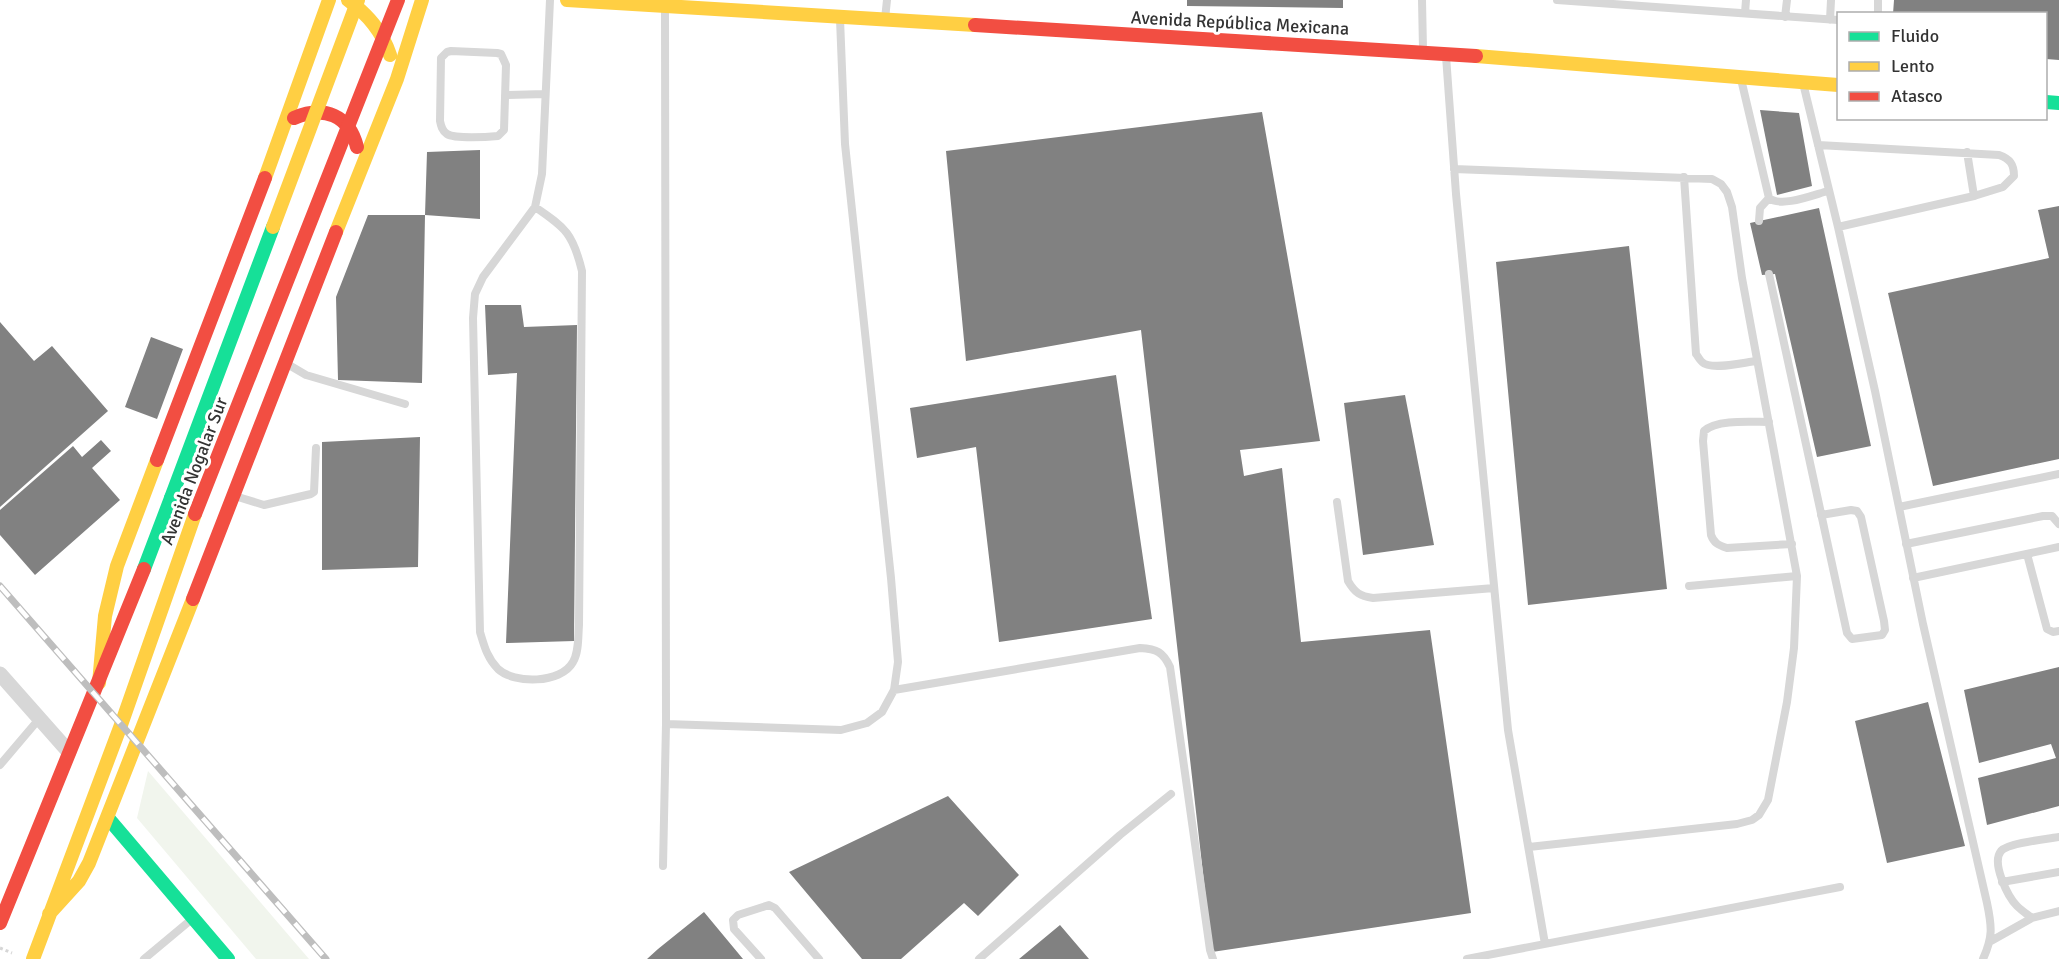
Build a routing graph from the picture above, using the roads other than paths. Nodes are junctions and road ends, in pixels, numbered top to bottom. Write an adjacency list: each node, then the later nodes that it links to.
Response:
1 (328, 0): 31 (main road)
2 (348, 0): 26 (main road)
3 (358, 0): 65 (main road, Avenida Nogalar Sur, bridge)
4 (398, 0): 80 (main road, Avenida Nogalar Sur, bridge)
5 (422, 0): 26 (main road)
6 (550, 0): 29 (lane)
7 (567, 0): 16 (main road, Avenida República Mexicana)
8 (887, 0): 21 (lane)
9 (1422, 0): 23 (lane)
10 (1557, 0): 15 (lane)
11 (1707, 0): 17 (lane)
12 (1746, 0): 18 (lane)
13 (1787, 0): 20 (lane)
14 (1831, 0): 22 (lane)
15 (1661, 4): 17 (lane)
16 (665, 7): 19 (main road, Avenida República Mexicana); 68 (lane)
17 (1706, 11): 18 (lane)
18 (1744, 13): 20 (lane)
19 (840, 17): 21 (main road, Avenida República Mexicana); 66 (lane)
20 (1785, 17): 22 (lane)
21 (885, 20): 23 (main road, Avenida República Mexicana)
22 (1834, 20)
23 (1423, 52): 24 (main road, Avenida República Mexicana)
24 (1446, 54): 25 (main road, Avenida República Mexicana); 35 (lane)
25 (1740, 77): 27 (main road, Avenida República Mexicana); 39 (lane)
26 (398, 79): 34 (main road)
27 (1803, 82): 28 (main road, Avenida República Mexicana); 32 (lane)
28 (1837, 85)
29 (545, 94): 30 (lane); 40 (lane)
30 (505, 95): 30 (lane)
31 (286, 123): 34 (main road); 65 (main road)
32 (1818, 146): 33 (lane); 37 (lane)
33 (1967, 152): 38 (lane); 38 (lane)
34 (362, 165): 45 (main road)
35 (1454, 168): 36 (lane); 62 (lane)
36 (1684, 177): 44 (lane); 44 (lane)
37 (1828, 191): 39 (lane); 42 (lane)
38 (1974, 196): 42 (lane)
39 (1769, 198): 41 (lane)
40 (535, 207): 40 (lane)
41 (1759, 221)
42 (1838, 227): 52 (lane)
43 (1769, 274): 53 (lane)
44 (1757, 361): 47 (lane)
45 (285, 363): 46 (lane); 50 (main road)
46 (405, 404)
47 (1769, 422): 55 (lane); 55 (lane)
48 (316, 448): 50 (lane)
49 (2059, 474): 52 (lane)
50 (233, 495): 72 (main road)
51 (1337, 502): 62 (lane)
52 (1899, 507): 56 (lane)
53 (1821, 515): 53 (lane)
54 (2059, 524): 56 (lane)
55 (1792, 544): 59 (lane)
56 (1906, 544): 60 (lane)
57 (2059, 547): 58 (lane)
58 (2027, 554): 60 (lane); 63 (lane)
59 (1797, 576): 61 (lane); 74 (lane)
60 (1913, 578): 84 (lane)
61 (1689, 586)
62 (1494, 588): 74 (lane)
63 (2059, 631)
64 (0, 674): 67 (street)
65 (99, 683): 69 (main road, Avenida Nogalar Sur)
66 (894, 690): 68 (lane); 92 (lane)
67 (39, 719): 69 (street); 70 (lane)
68 (666, 723): 75 (lane)
69 (69, 752): 83 (main road, Avenida Nogalar Sur)
70 (0, 765)
71 (1171, 794): 91 (lane)
72 (108, 818): 80 (main road); 81 (main road)
73 (2059, 837): 77 (lane)
74 (1529, 847): 85 (lane)
75 (663, 866)
76 (2059, 872): 77 (lane)
77 (2002, 882): 82 (lane)
78 (1840, 887): 85 (lane)
79 (2059, 911): 82 (lane)
80 (49, 914): 86 (main road, Avenida Nogalar Sur)
81 (193, 918): 87 (lane); 88 (main road)
82 (2032, 918): 84 (lane)
83 (0, 923)
84 (1991, 941): 94 (lane)
85 (1545, 944): 93 (lane)
86 (33, 959)
87 (144, 959)
88 (228, 959)
89 (760, 959): 90 (lane)
90 (819, 959)
91 (979, 959)
92 (1213, 959)
93 (1467, 959)
94 (1983, 959)

